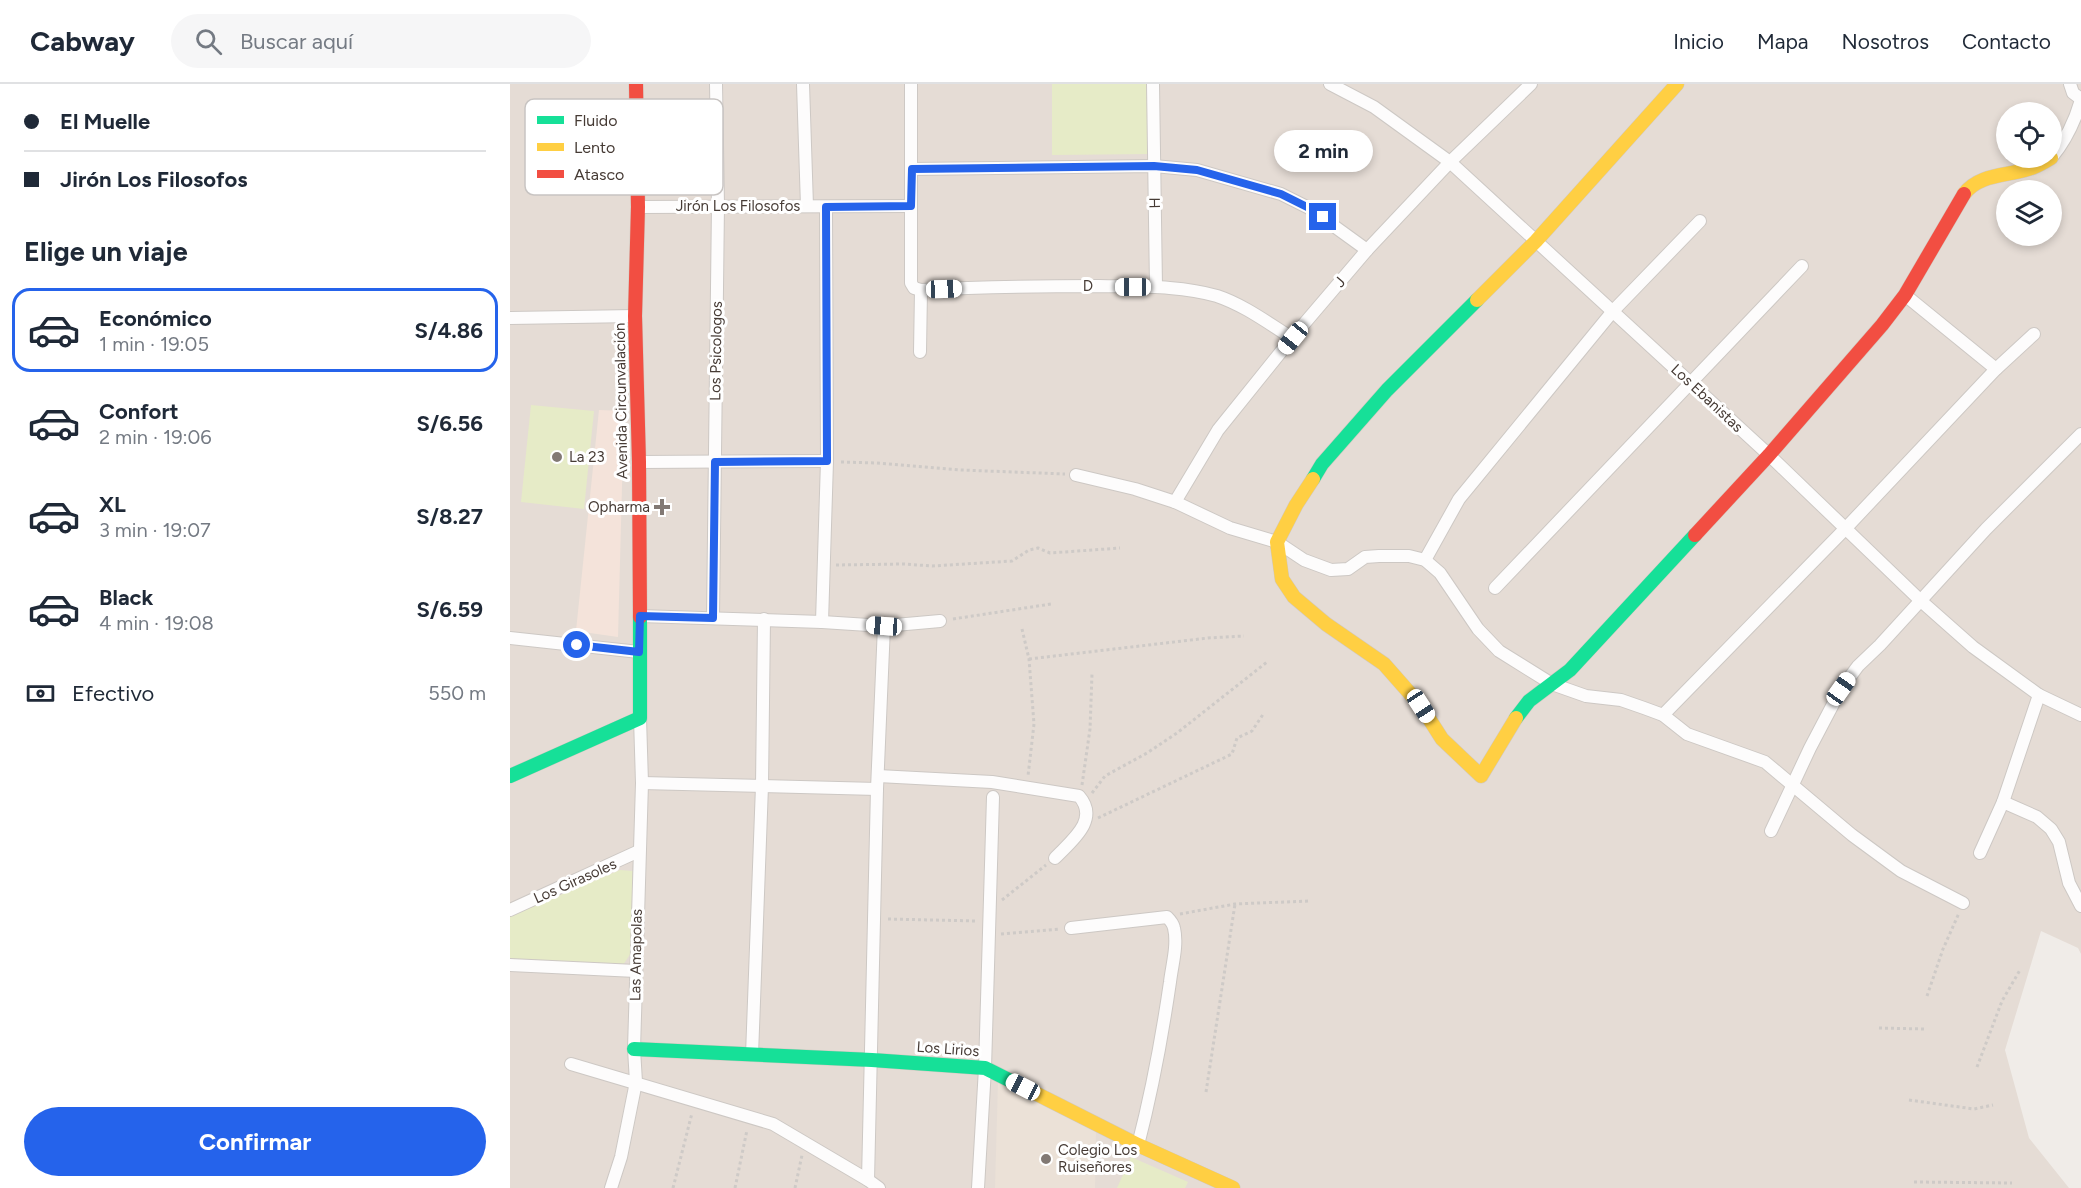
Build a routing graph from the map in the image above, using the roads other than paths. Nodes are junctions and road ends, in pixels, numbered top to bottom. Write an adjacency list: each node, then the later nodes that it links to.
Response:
1 (636, 84): 10 (street, Avenida Circunvalación)
2 (716, 84): 11 (street, Los Psicologos)
3 (803, 84): 21 (street)
4 (911, 84): 17 (street)
5 (1153, 84): 15 (street, H)
6 (1330, 84): 14 (street, Los Ebanistas)
7 (1531, 84): 14 (street, J)
8 (1677, 84): 26 (street)
9 (2070, 84): 12 (street)
10 (636, 99)
11 (716, 99)
12 (2081, 99): 13 (street)
13 (2062, 145)
14 (1450, 162): 26 (street, Los Ebanistas); 27 (street, J)
15 (1154, 166): 17 (street); 27 (street); 30 (street, H)
16 (2032, 168): 31 (street)
17 (912, 169): 22 (street)
18 (638, 195): 23 (street, Avenida Circunvalación)
19 (718, 195): 20 (street, Los Psicologos)
20 (718, 205): 21 (street, Jirón Los Filosofos); 23 (street, Jirón Los Filosofos); 44 (street, Los Psicologos)
21 (807, 206): 24 (street, Jirón Los Filosofos)
22 (911, 206): 24 (street, Jirón Los Filosofos); 29 (street)
23 (638, 207): 33 (street, Avenida Circunvalación)
24 (826, 207): 42 (street)
25 (1700, 221): 32 (street)
26 (1536, 241): 32 (street, Los Ebanistas); 48 (street)
27 (1368, 250): 36 (street, J)
28 (1802, 266): 39 (street)
29 (916, 286): 30 (street, D); 37 (street)
30 (1156, 287): 36 (street, D)
31 (1905, 295): 38 (street); 41 (street)
32 (1613, 311): 39 (street, Los Ebanistas); 49 (street)
33 (635, 315): 34 (street); 43 (street, Avenida Circunvalación)
34 (510, 318)
35 (2034, 334): 38 (street)
36 (1293, 338): 46 (street, J)
37 (920, 352)
38 (1996, 369): 47 (street)
39 (1691, 384): 41 (street, Los Ebanistas); 50 (street)
40 (2081, 434): 51 (street)
41 (1769, 455): 47 (street, Los Ebanistas); 60 (street)
42 (827, 461): 44 (street); 56 (street)
43 (639, 462): 44 (street); 52 (street, Avenida Circunvalación)
44 (715, 462): 53 (street, Los Psicologos)
45 (1076, 475): 46 (street)
46 (1175, 502): 48 (street)
47 (1845, 529): 51 (street, Los Ebanistas); 62 (street)
48 (1277, 542): 49 (street); 60 (street)
49 (1425, 561): 60 (street)
50 (1495, 588)
51 (1921, 601): 61 (street, Los Ebanistas); 68 (street)
52 (640, 616): 53 (street); 59 (street, Avenida Circunvalación)
53 (713, 618): 54 (street)
54 (764, 619): 56 (street); 69 (street)
55 (940, 621): 57 (street)
56 (822, 622): 57 (street)
57 (884, 626): 67 (street)
58 (510, 638): 59 (street)
59 (639, 652): 64 (street, Avenida Circunvalación)
60 (1552, 684): 62 (street)
61 (2039, 695): 63 (street, Los Ebanistas); 71 (street)
62 (1663, 715): 68 (street)
63 (2081, 715)
64 (640, 718): 65 (street); 66 (street, Las Amapolas)
65 (510, 776)
66 (642, 783): 69 (street); 73 (street, Las Amapolas)
67 (878, 783): 69 (street); 75 (street); 84 (street)
68 (1793, 785): 72 (street); 76 (street)
69 (762, 786): 83 (street)
70 (993, 796): 86 (street)
71 (2003, 802): 74 (street); 77 (street)
72 (1772, 831)
73 (639, 851): 78 (street, Los Girasoles); 81 (street, Las Amapolas)
74 (1980, 853)
75 (1055, 858)
76 (1963, 903)
77 (2081, 906)
78 (510, 909)
79 (1071, 928): 88 (street)
80 (510, 965): 81 (street)
81 (636, 971): 82 (street, Las Amapolas)
82 (634, 1049): 83 (street, Los Lirios); 87 (street, Las Amapolas)
83 (752, 1055): 84 (street, Los Lirios)
84 (872, 1060): 86 (street, Los Lirios); 90 (street)
85 (571, 1064): 87 (street)
86 (985, 1068): 88 (street, Los Lirios); 93 (street)
87 (636, 1082): 90 (street); 91 (street, Las Amapolas)
88 (1138, 1145): 89 (street, Los Lirios)
89 (1204, 1174): 94 (street); 95 (street, Los Lirios)
90 (868, 1180): 92 (street)
91 (612, 1188)
92 (879, 1188)
93 (978, 1188)
94 (1198, 1188)
95 (1233, 1188)

